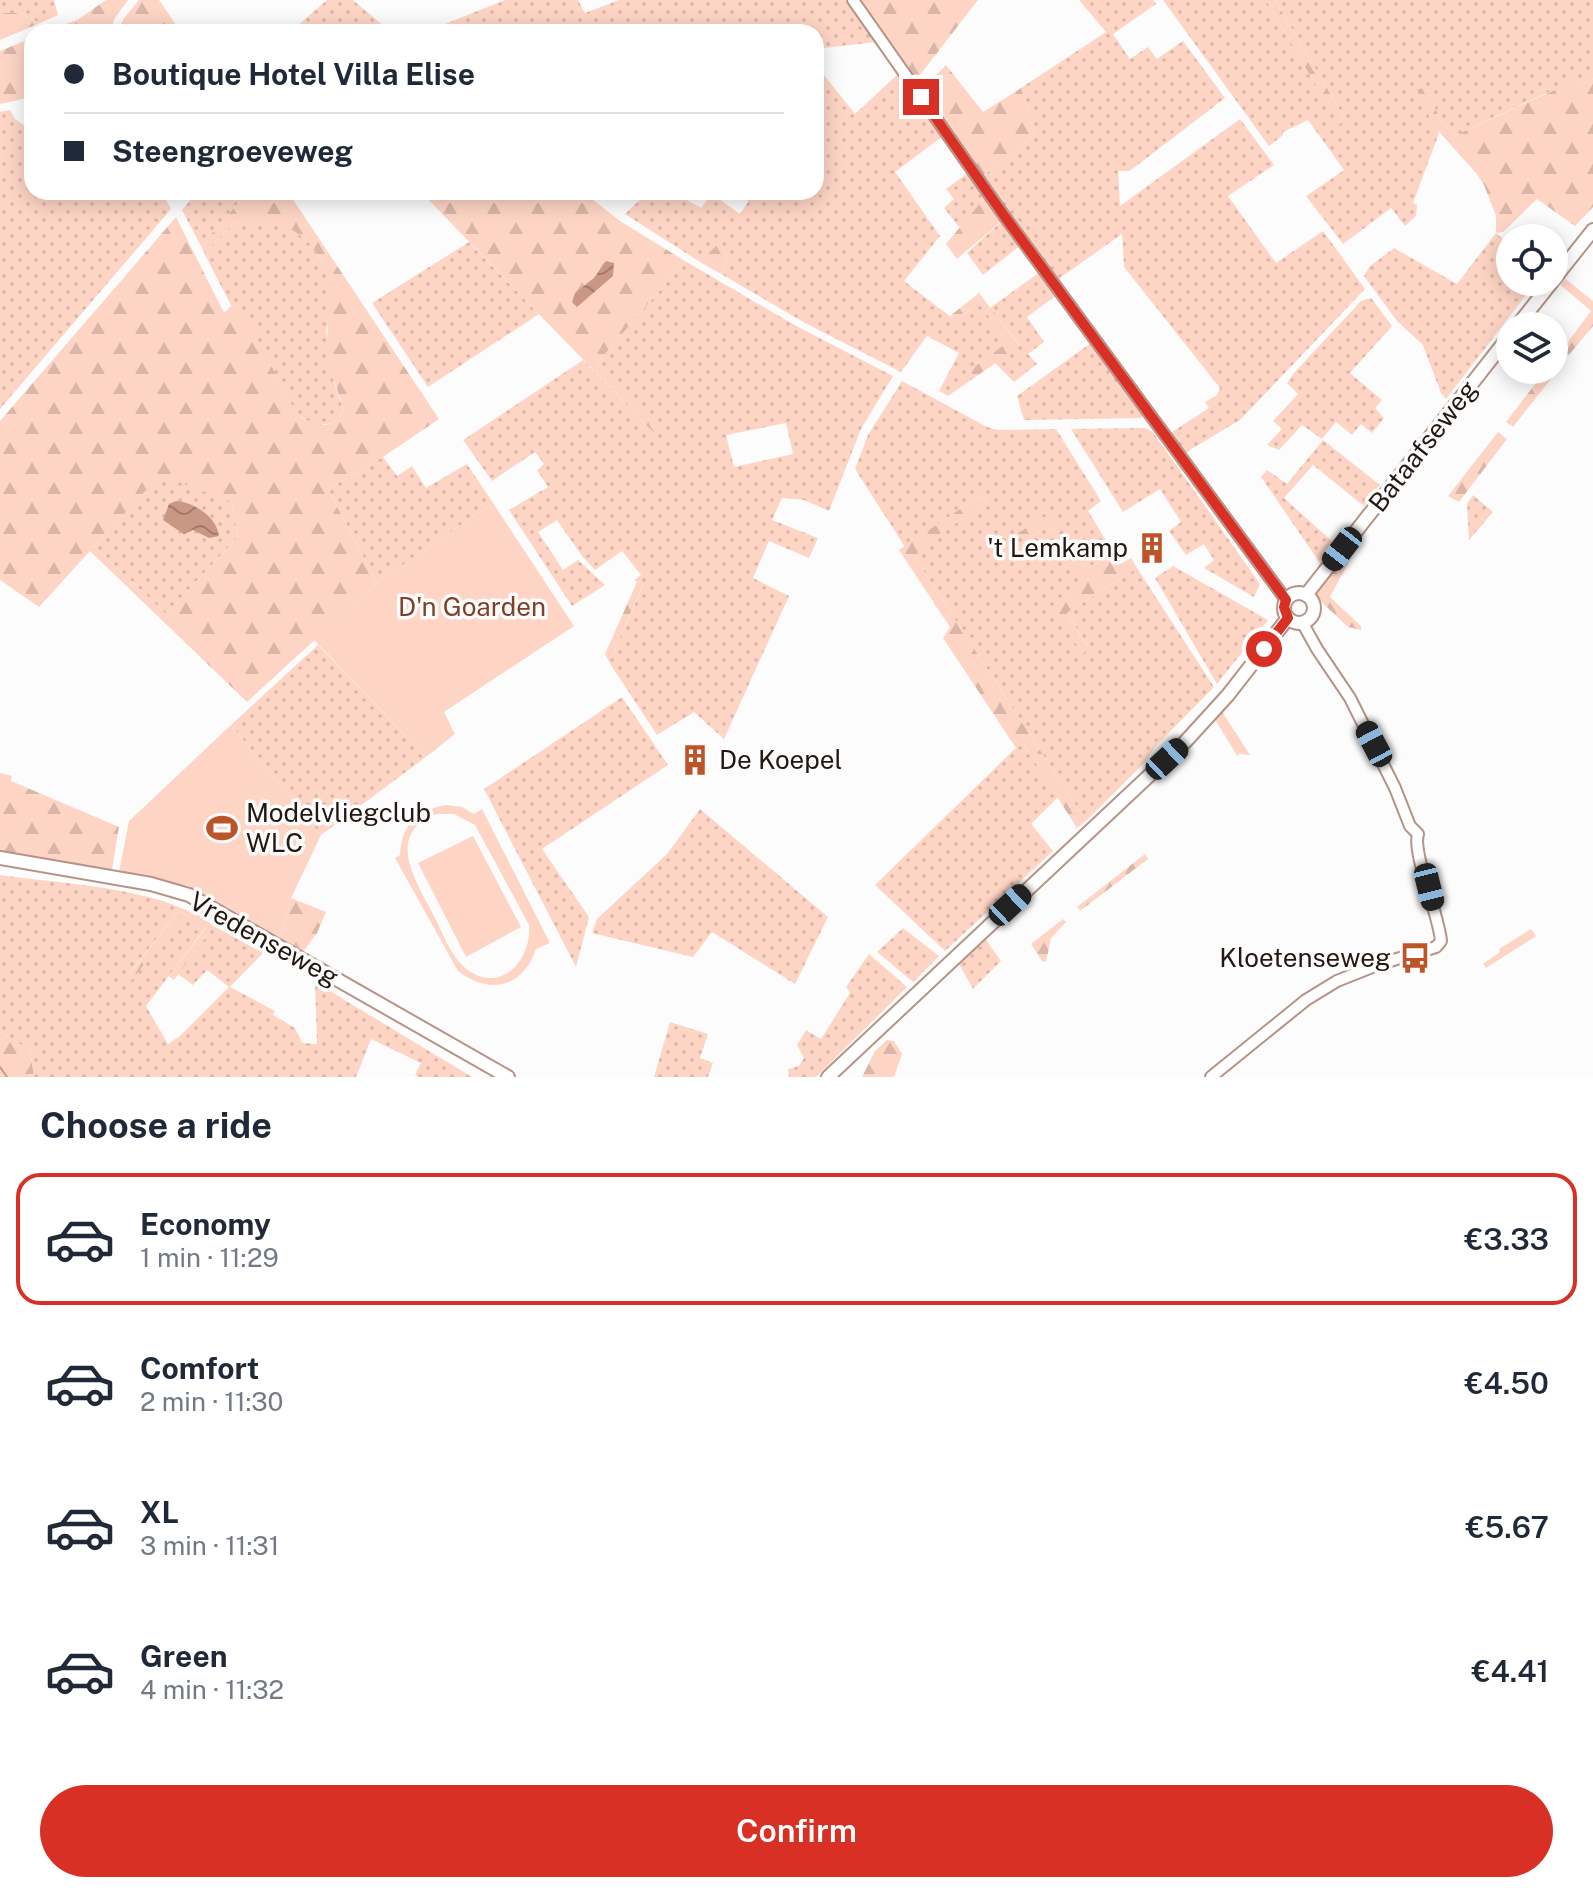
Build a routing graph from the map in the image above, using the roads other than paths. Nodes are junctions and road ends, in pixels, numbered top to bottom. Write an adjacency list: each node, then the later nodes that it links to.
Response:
1 (853, 0): 8 (street)
2 (1593, 230): 3 (main road)
3 (1568, 261)
4 (1540, 296): 5 (main road)
5 (1528, 312)
6 (1496, 353): 7 (main road, Bataafseweg)
7 (1306, 595): 8 (main road); 10 (main road)
8 (1286, 600): 9 (main road)
9 (1288, 618): 10 (main road); 13 (main road)
10 (1302, 622): 14 (street)
11 (0, 858): 12 (main road, Vredenseweg)
12 (508, 1077)
13 (828, 1077)
14 (1211, 1077)

